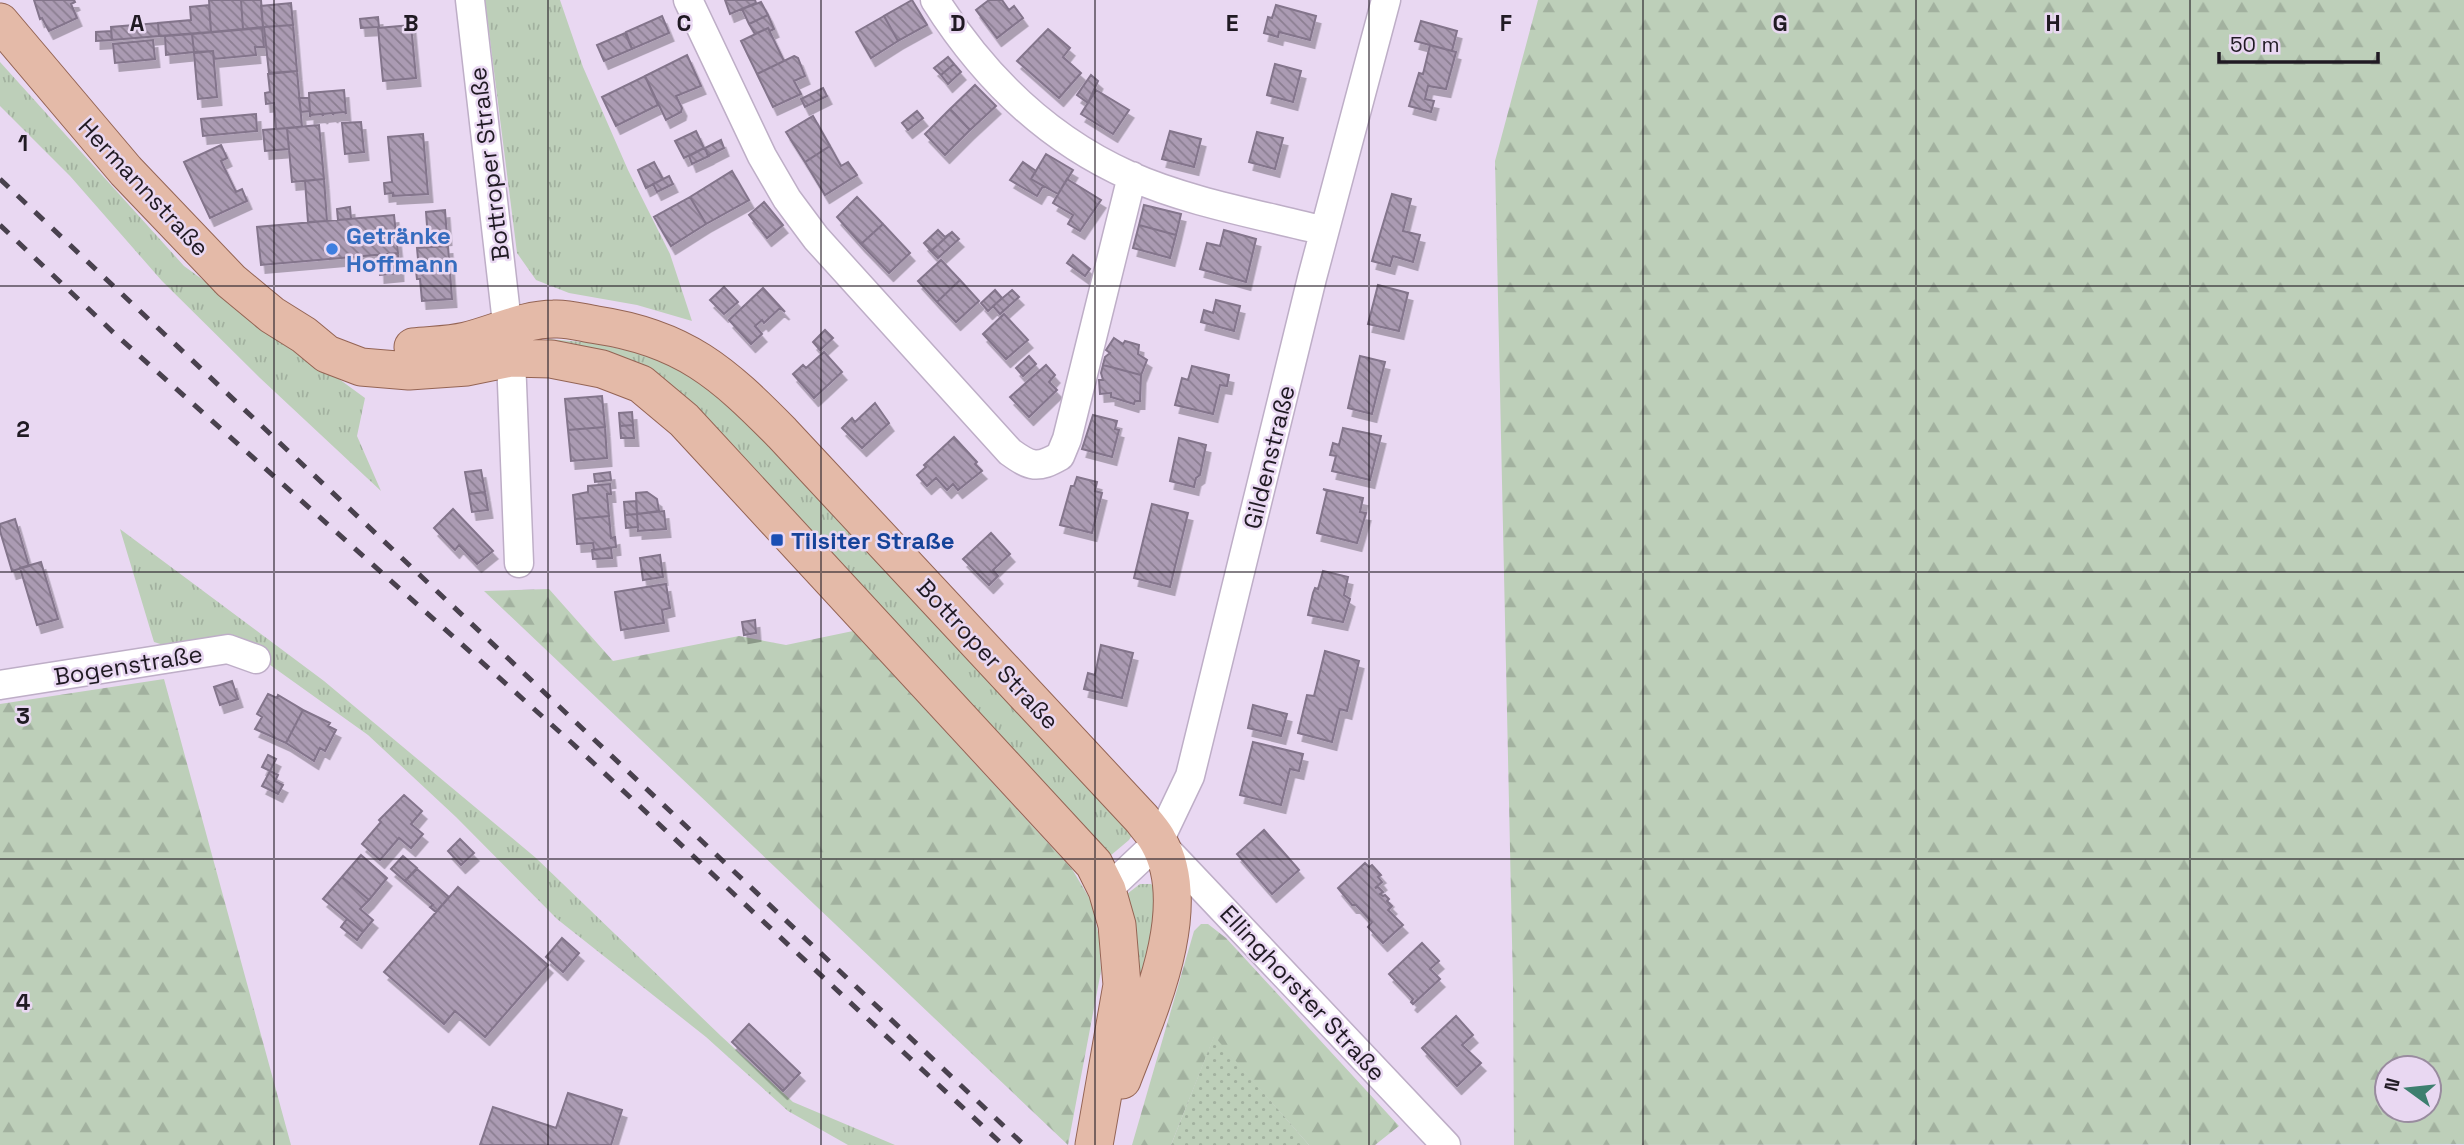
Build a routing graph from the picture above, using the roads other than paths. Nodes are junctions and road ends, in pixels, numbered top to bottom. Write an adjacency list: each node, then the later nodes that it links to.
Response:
1 (470, 0): 8 (street, Bottroper Straße)
2 (688, 0): 6 (street)
3 (935, 0): 6 (street)
4 (1386, 0): 7 (street, Gildenstraße)
5 (0, 22): 8 (main road, Hermannstraße)
6 (1132, 176): 7 (street)
7 (1324, 231): 12 (street, Gildenstraße)
8 (509, 342): 9 (street, Bottroper Straße); 12 (main road, Bottroper Straße); 13 (main road, Bottroper Straße)
9 (519, 563)
10 (256, 659): 11 (street, Bogenstraße)
11 (0, 685)
12 (1159, 841): 13 (street, Gildenstraße); 14 (main road, Bottroper Straße); 15 (street, Ellinghorster Straße)
13 (1107, 890): 14 (main road, Bottroper Straße)
14 (1096, 1145)
15 (1446, 1145)

